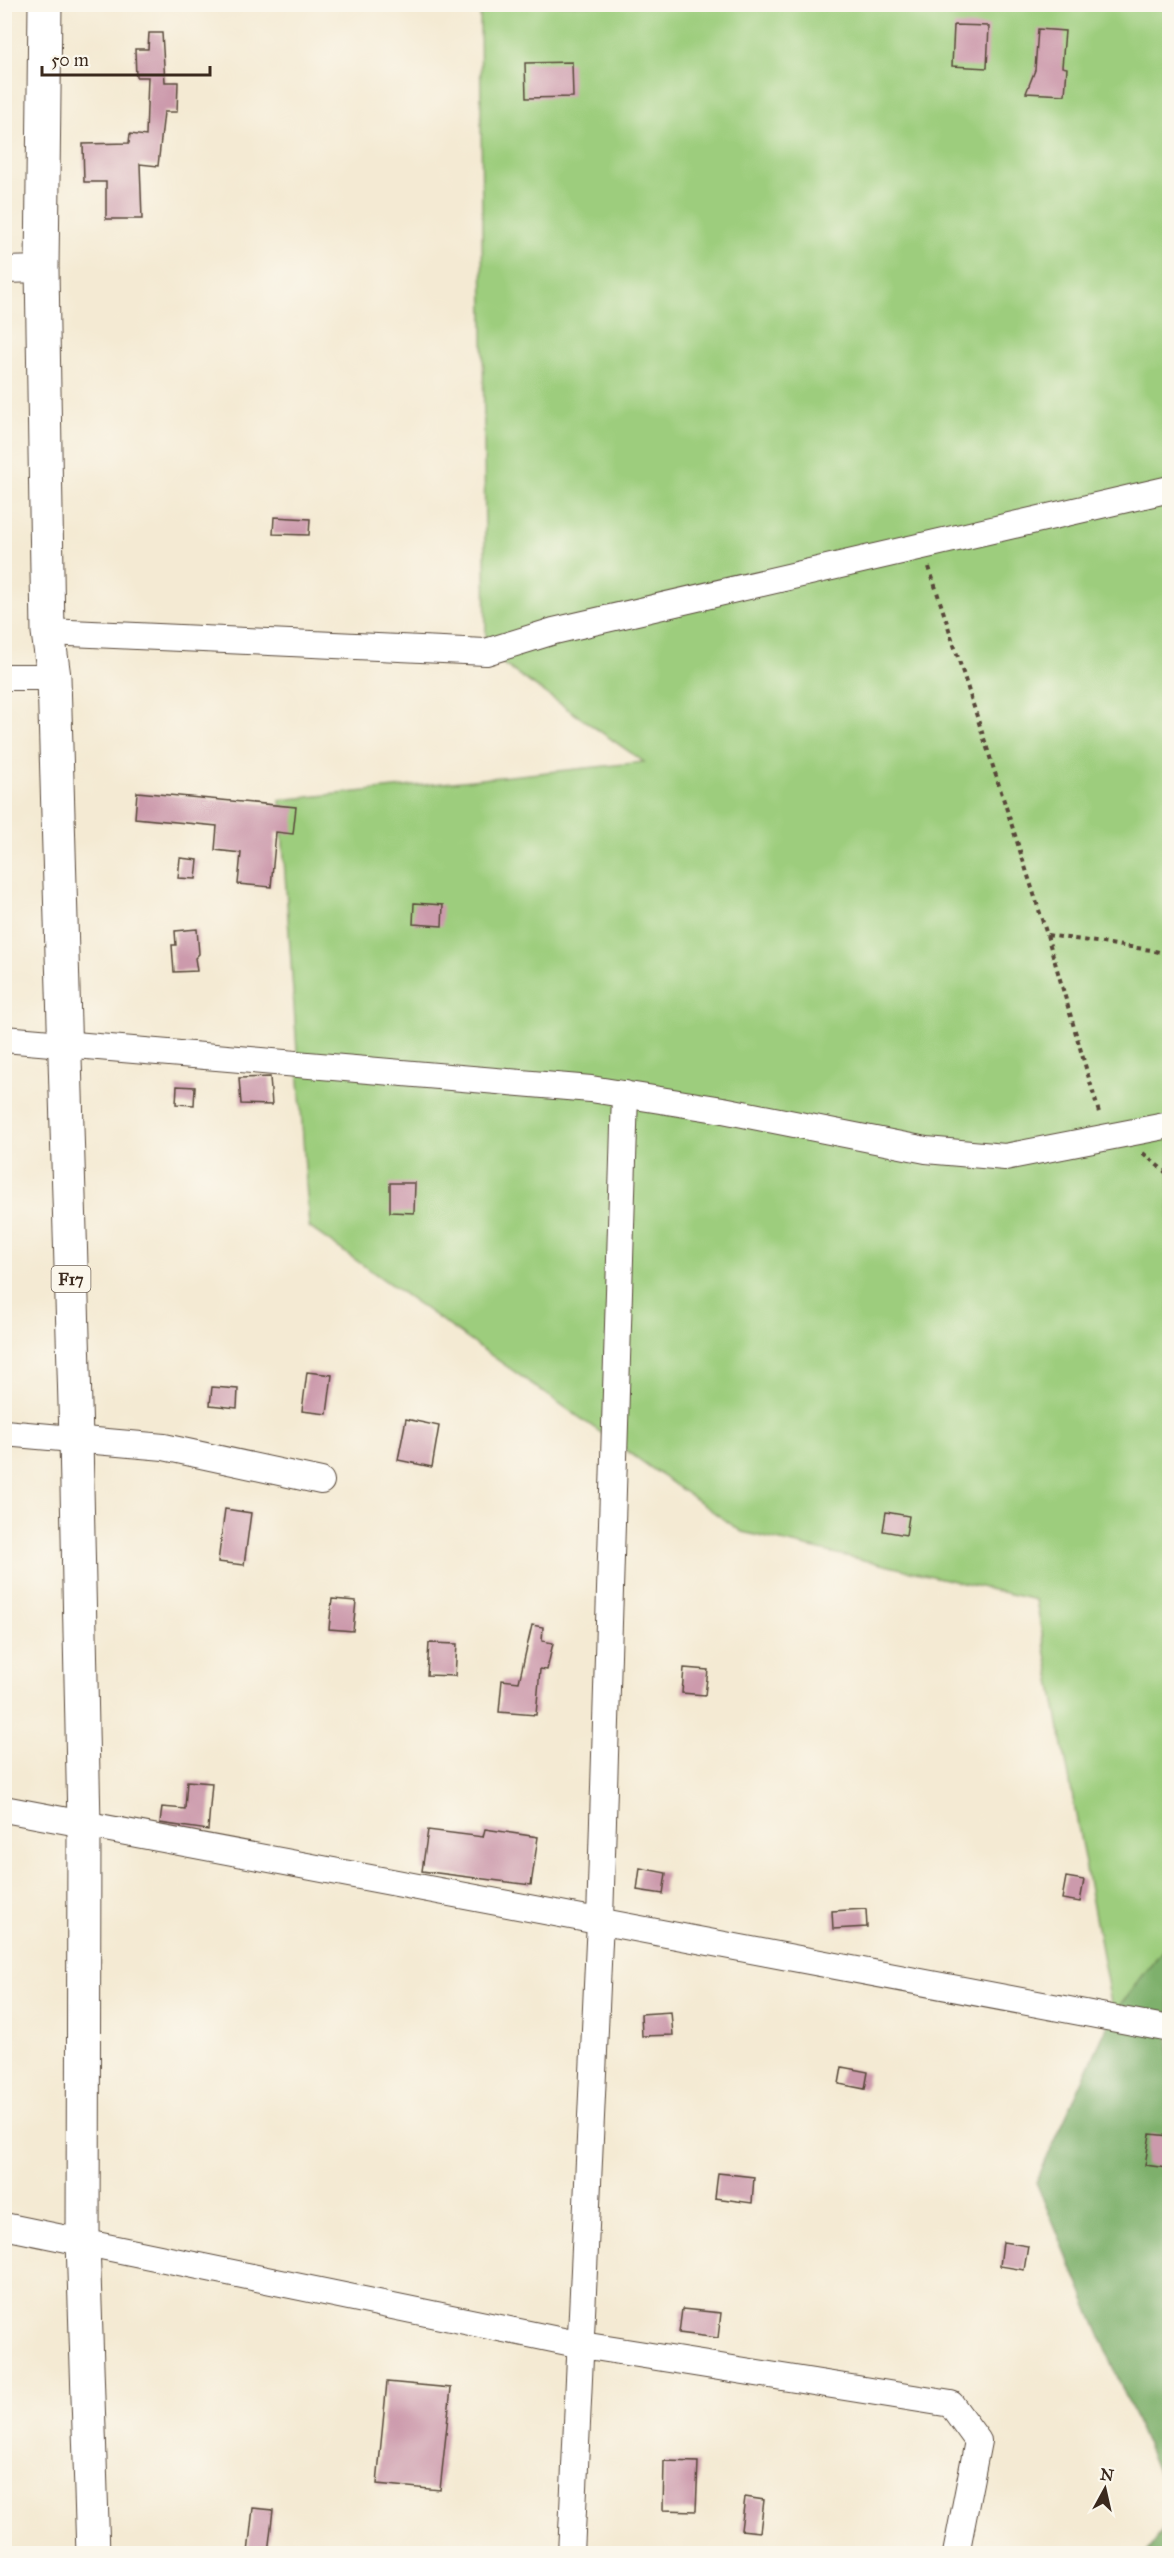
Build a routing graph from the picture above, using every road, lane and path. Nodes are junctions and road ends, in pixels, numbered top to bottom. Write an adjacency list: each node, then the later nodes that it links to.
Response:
1 (45, 4): 2 (highway, F17)
2 (42, 269): 3 (street); 6 (highway, F17)
3 (4, 270)
4 (1170, 489): 5 (street)
5 (922, 546): 6 (street); 9 (path)
6 (48, 632): 8 (highway, F17)
7 (4, 677): 8 (street)
8 (54, 677): 12 (highway, F17)
9 (1047, 935): 10 (path); 15 (path)
10 (1170, 955)
11 (4, 1039): 12 (street)
12 (64, 1043): 13 (street); 18 (highway, F17)
13 (626, 1094): 15 (street); 22 (street)
14 (1170, 1125): 15 (street)
15 (1106, 1136): 16 (path)
16 (1170, 1176)
17 (4, 1433): 18 (street)
18 (76, 1439): 19 (street); 21 (highway, F17)
19 (321, 1481)
20 (4, 1809): 21 (street)
21 (84, 1825): 22 (street); 25 (highway, F17)
22 (600, 1920): 23 (street); 26 (street)
23 (1170, 2029)
24 (4, 2226): 25 (street)
25 (83, 2241): 26 (street); 27 (highway, F17)
26 (582, 2345): 28 (street); 29 (street)
27 (93, 2553)
28 (571, 2553)
29 (956, 2553)

